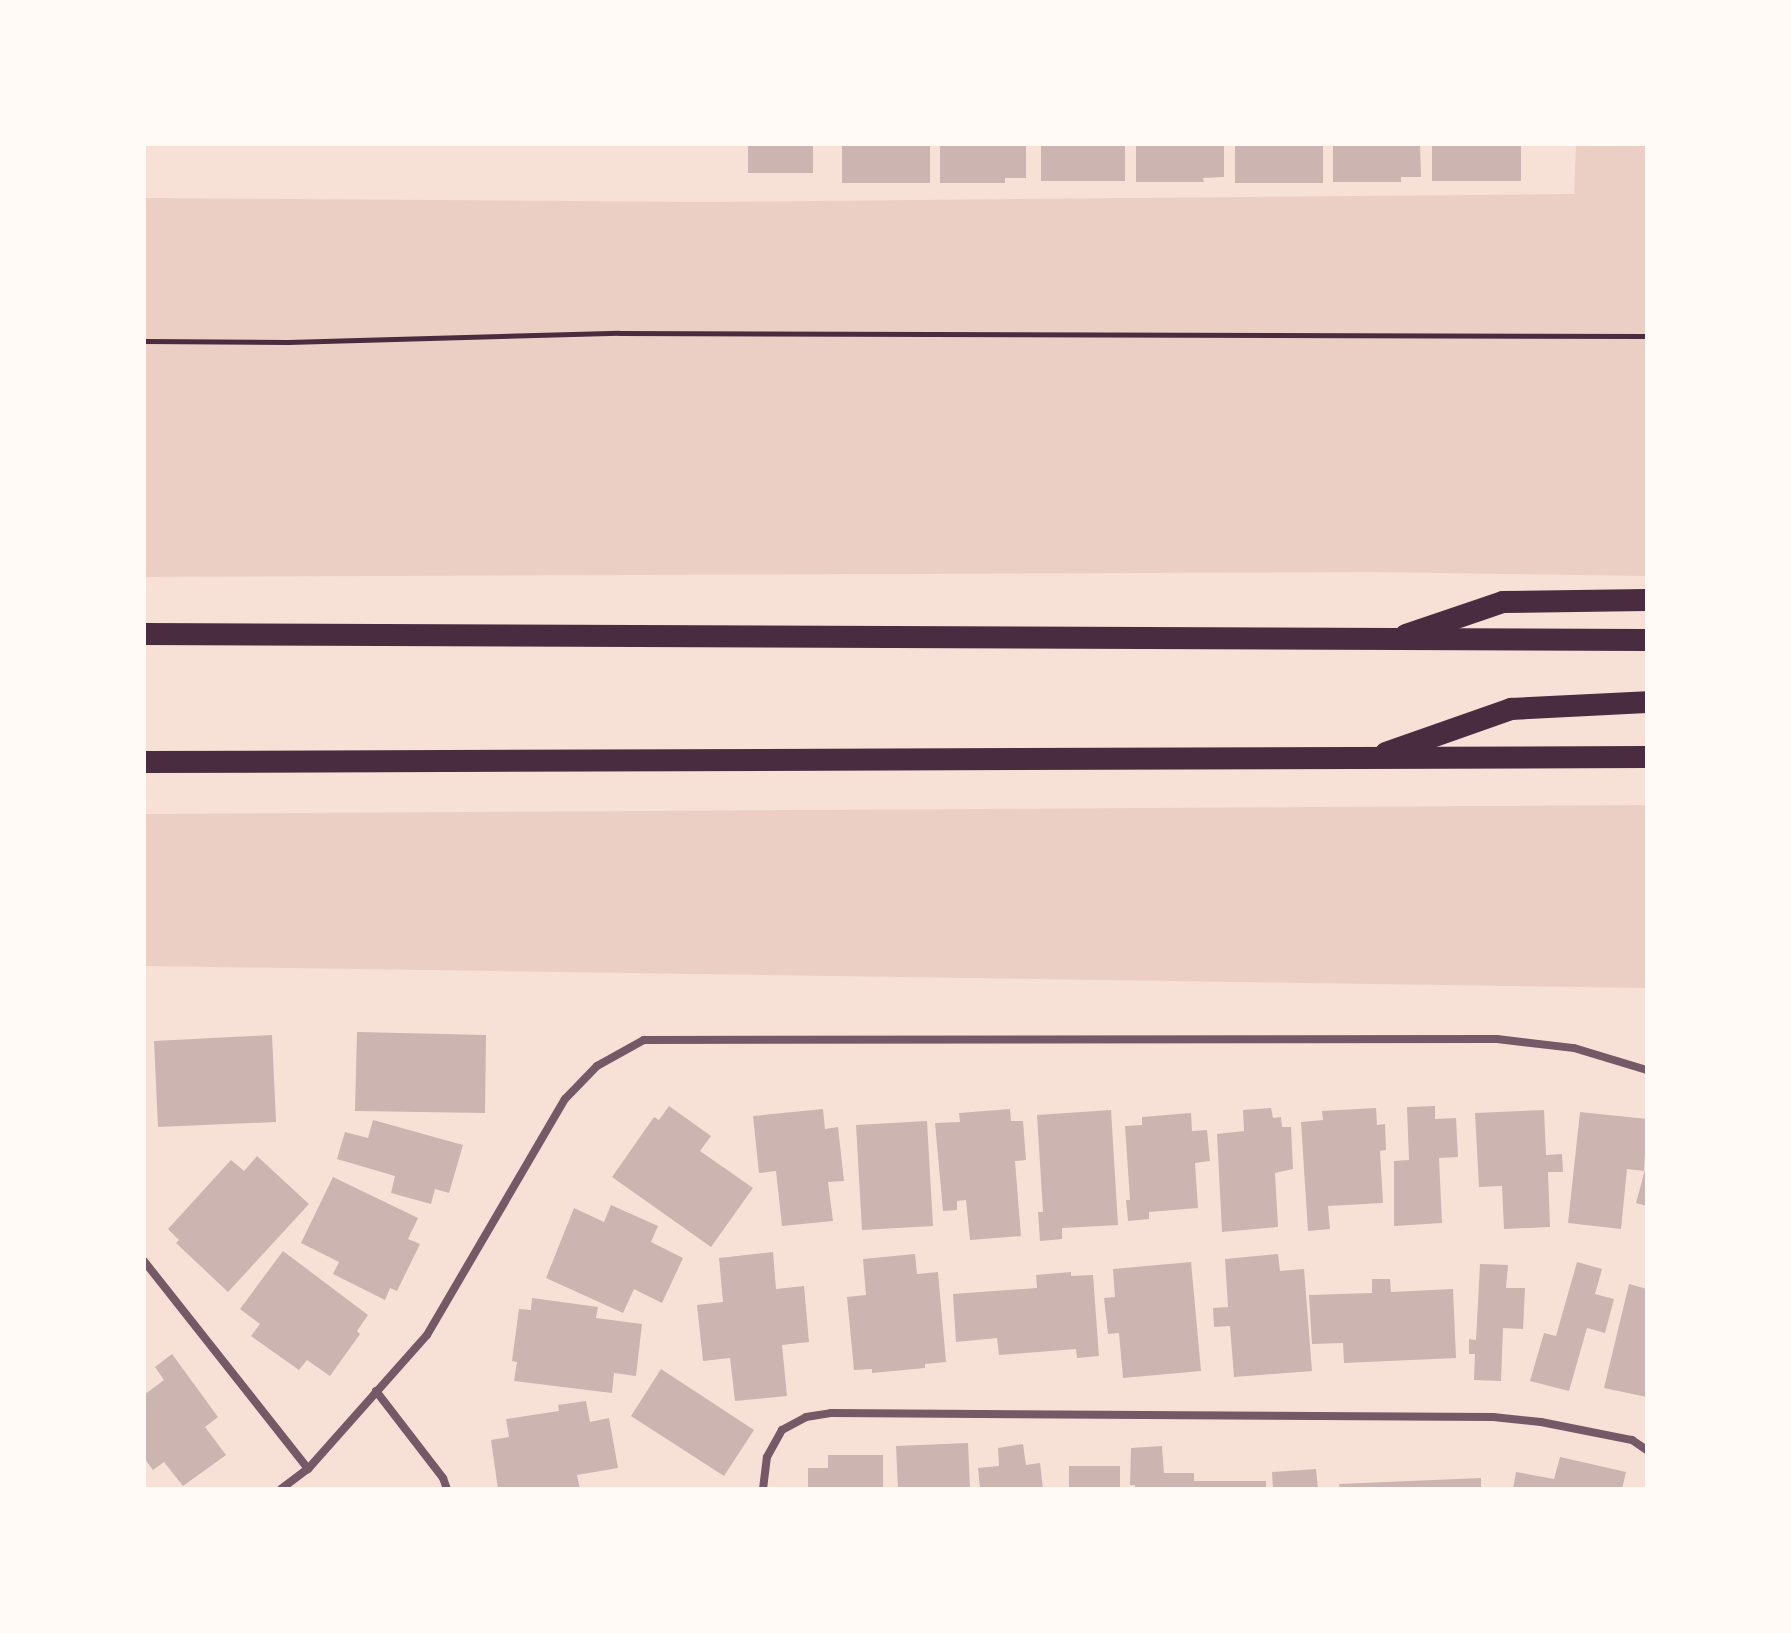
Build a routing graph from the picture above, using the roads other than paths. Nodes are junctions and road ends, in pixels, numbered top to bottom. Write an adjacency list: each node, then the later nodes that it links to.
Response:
1 (1647, 600): 4 (highway)
2 (144, 634): 4 (highway)
3 (1647, 640): 4 (highway)
4 (1387, 641)
5 (1647, 702): 7 (highway)
6 (1647, 757): 7 (highway)
7 (1373, 758): 8 (highway)
8 (144, 762)
9 (1647, 1070): 11 (street)
10 (144, 1261): 13 (street)
11 (376, 1391): 13 (street); 15 (street)
12 (1647, 1450): 16 (street)
13 (308, 1469): 14 (street)
14 (281, 1489)
15 (447, 1489)
16 (763, 1489)

